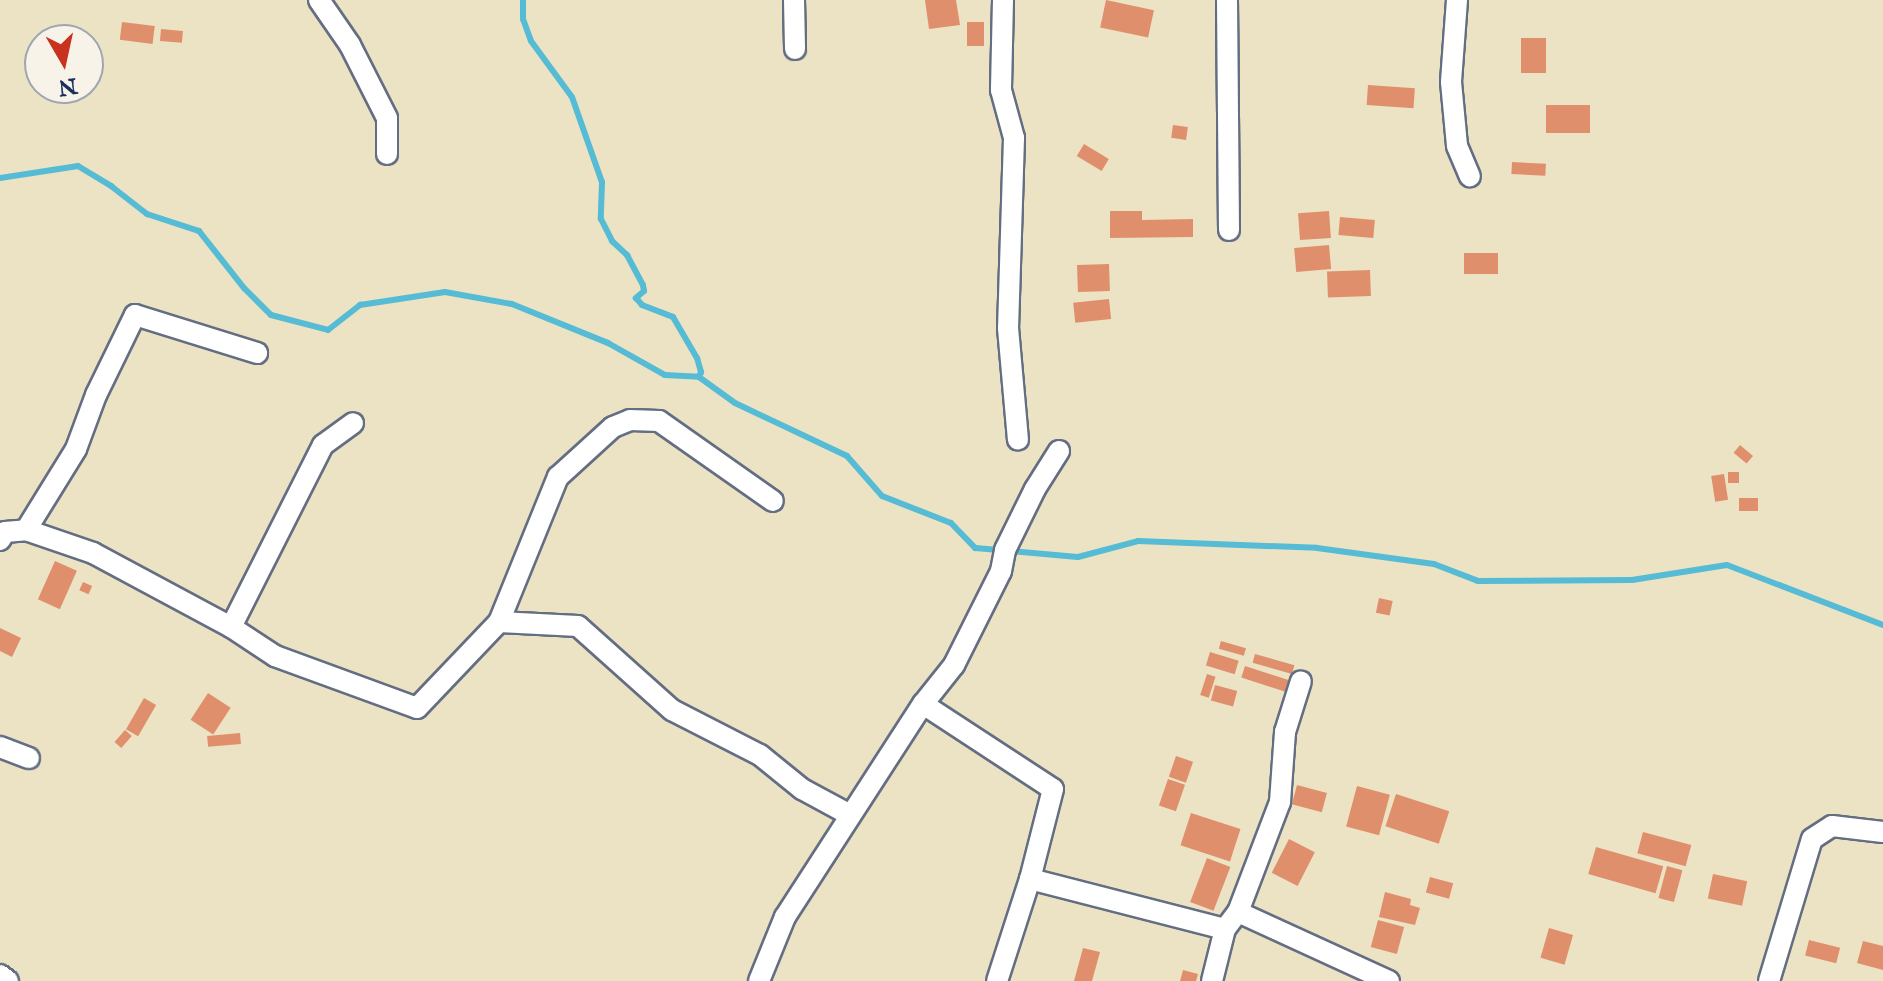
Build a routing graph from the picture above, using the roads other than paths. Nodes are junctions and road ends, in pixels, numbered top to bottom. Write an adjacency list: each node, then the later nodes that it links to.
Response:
1 (319, 0): 7 (street)
2 (794, 0): 6 (street)
3 (1003, 0): 12 (street)
4 (1227, 0): 9 (street)
5 (1457, 0): 8 (street)
6 (795, 49)
7 (387, 154)
8 (1470, 176)
9 (1229, 230)
10 (257, 353): 15 (street)
11 (353, 423): 18 (street)
12 (1018, 440)
13 (1059, 451): 20 (street)
14 (773, 501): 17 (street)
15 (26, 530): 16 (street); 18 (street)
16 (0, 540)
17 (499, 622): 18 (street); 23 (street)
18 (231, 627)
19 (1301, 681): 26 (street)
20 (923, 704): 23 (street); 25 (street)
21 (0, 747): 22 (street)
22 (29, 758)
23 (850, 815): 30 (street)
24 (1883, 832): 34 (street)
25 (1030, 879): 27 (street); 31 (street)
26 (1238, 912): 27 (street); 33 (street)
27 (1225, 929): 32 (street)
28 (0, 975): 29 (street)
29 (8, 981)
30 (759, 981)
31 (997, 981)
32 (1212, 981)
33 (1389, 981)
34 (1769, 981)

